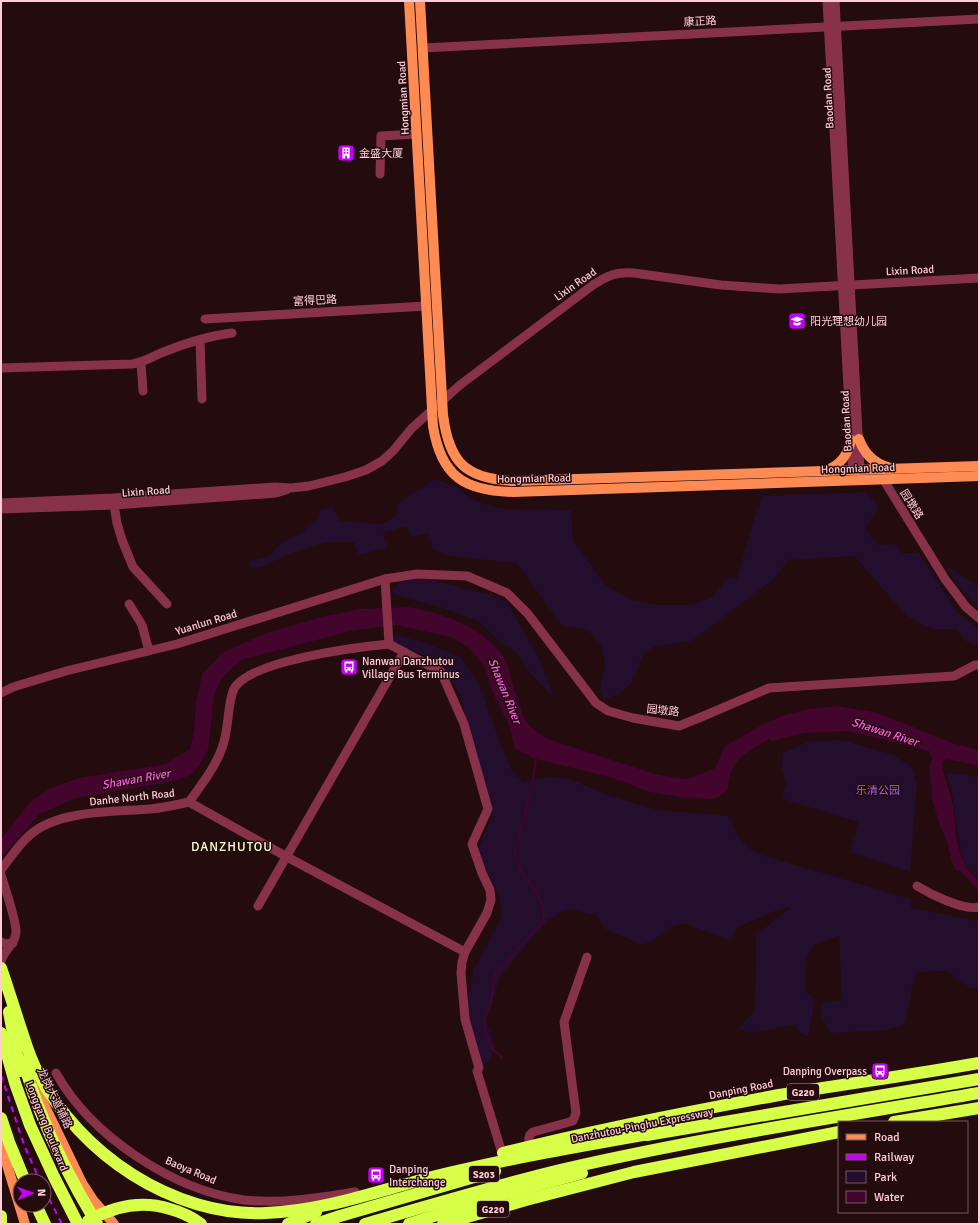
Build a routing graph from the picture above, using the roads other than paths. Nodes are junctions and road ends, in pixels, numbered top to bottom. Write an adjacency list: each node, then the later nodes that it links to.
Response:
1 (409, 1): 8 (main road, Hongmian Road)
2 (420, 1): 7 (main road, Hongmian Road)
3 (827, 1): 6 (street, Baodan Road)
4 (835, 1): 6 (street, Baodan Road)
5 (979, 19): 6 (street, 康正路)
6 (832, 26): 7 (street, 康正路); 11 (street, Baodan Road)
7 (423, 48): 20 (main road, Hongmian Road)
8 (417, 134): 9 (street); 12 (main road, Hongmian Road)
9 (380, 174)
10 (979, 278): 11 (street, Lixin Road)
11 (847, 285): 20 (street, Lixin Road); 22 (street, Baodan Road)
12 (426, 306): 13 (street, 富得巴路); 21 (main road, Hongmian Road)
13 (205, 319)
14 (232, 334): 15 (street)
15 (200, 341): 16 (street); 19 (street)
16 (141, 362): 17 (street); 18 (street)
17 (1, 368)
18 (142, 391)
19 (202, 398)
20 (442, 400): 21 (street, Lixin Road); 25 (main road, Hongmian Road)
21 (432, 410): 26 (main road, Hongmian Road); 29 (street, Lixin Road)
22 (855, 439): 24 (main road); 25 (main road); 26 (street, Baodan Road)
23 (979, 466): 24 (main road, Hongmian Road)
24 (896, 469): 26 (main road, Hongmian Road)
25 (822, 471): 26 (main road, Hongmian Road)
26 (857, 473): 28 (main road, Hongmian Road)
27 (979, 476): 28 (main road, Hongmian Road)
28 (883, 479): 37 (street, 园墩路)
29 (218, 494): 31 (street, Lixin Road); 32 (street, Lixin Road)
30 (1, 503): 31 (street, Lixin Road)
31 (72, 504): 32 (street, Lixin Road); 33 (street, Lixin Road)
32 (114, 505): 36 (street)
33 (1, 509)
34 (385, 579): 38 (street); 39 (street, Yuanlun Road); 41 (street, Yuanlun Road)
35 (129, 604): 39 (street)
36 (167, 604)
37 (979, 618)
38 (389, 644): 40 (street); 43 (street, Danhe North Road)
39 (149, 650): 42 (street, Yuanlun Road)
40 (404, 652): 44 (street); 52 (street)
41 (979, 664)
42 (1, 693)
43 (189, 802): 44 (street); 45 (street, Danhe North Road)
44 (287, 857): 48 (street); 52 (street)
45 (1, 870)
46 (1, 875): 51 (street)
47 (917, 886): 49 (street)
48 (258, 906)
49 (979, 907)
50 (1, 942): 51 (street)
51 (13, 943): 54 (street)
52 (465, 952): 79 (street)
53 (587, 957): 77 (street)
54 (1, 960)
55 (1, 970): 57 (main road, 龙岗大道辅路); 71 (highway); 74 (highway)
56 (1, 1033): 71 (highway, Longgang Boulevard)
57 (24, 1061): 90 (highway); 91 (main road, 龙岗大道辅路)
58 (979, 1063): 61 (highway, Danping Road / G220)
59 (979, 1068): 61 (highway)
60 (56, 1073): 83 (street, Baoya Road)
61 (907, 1076): 63 (highway, Danping Road / G220)
62 (979, 1079): 69 (highway, Danzhutou-Pinghu Expressway)
63 (859, 1083): 69 (highway); 77 (highway, Danping Road / G220)
64 (979, 1093): 75 (highway)
65 (979, 1104): 67 (highway)
66 (979, 1108): 67 (highway)
67 (922, 1117): 70 (highway)
68 (1, 1118): 81 (highway)
69 (728, 1121): 74 (highway, Danzhutou-Pinghu Expressway)
70 (900, 1121)
71 (30, 1125): 88 (highway, Longgang Boulevard)
72 (838, 1128): 75 (highway)
73 (838, 1132): 85 (highway, G220)
74 (654, 1133): 94 (highway, Danzhutou-Pinghu Expressway / S203)
75 (731, 1135): 78 (highway)
76 (1, 1145): 87 (main road)
77 (530, 1146): 79 (highway, G220)
78 (655, 1150): 95 (highway, S203); 96 (highway)
79 (502, 1153): 80 (highway, G220)
80 (447, 1167): 82 (highway, G220); 85 (highway)
81 (22, 1173)
82 (355, 1192): 83 (street, Baoya Road); 93 (highway, G220)
83 (282, 1201): 93 (street)
84 (1, 1216): 86 (highway)
85 (460, 1221): 97 (highway, G220)
86 (1, 1224)
87 (26, 1224)
88 (78, 1224)
89 (83, 1224): 92 (highway)
90 (97, 1224)
91 (114, 1224)
92 (201, 1224)
93 (289, 1224)
94 (316, 1224)
95 (365, 1224)
96 (409, 1224)
97 (443, 1224)

